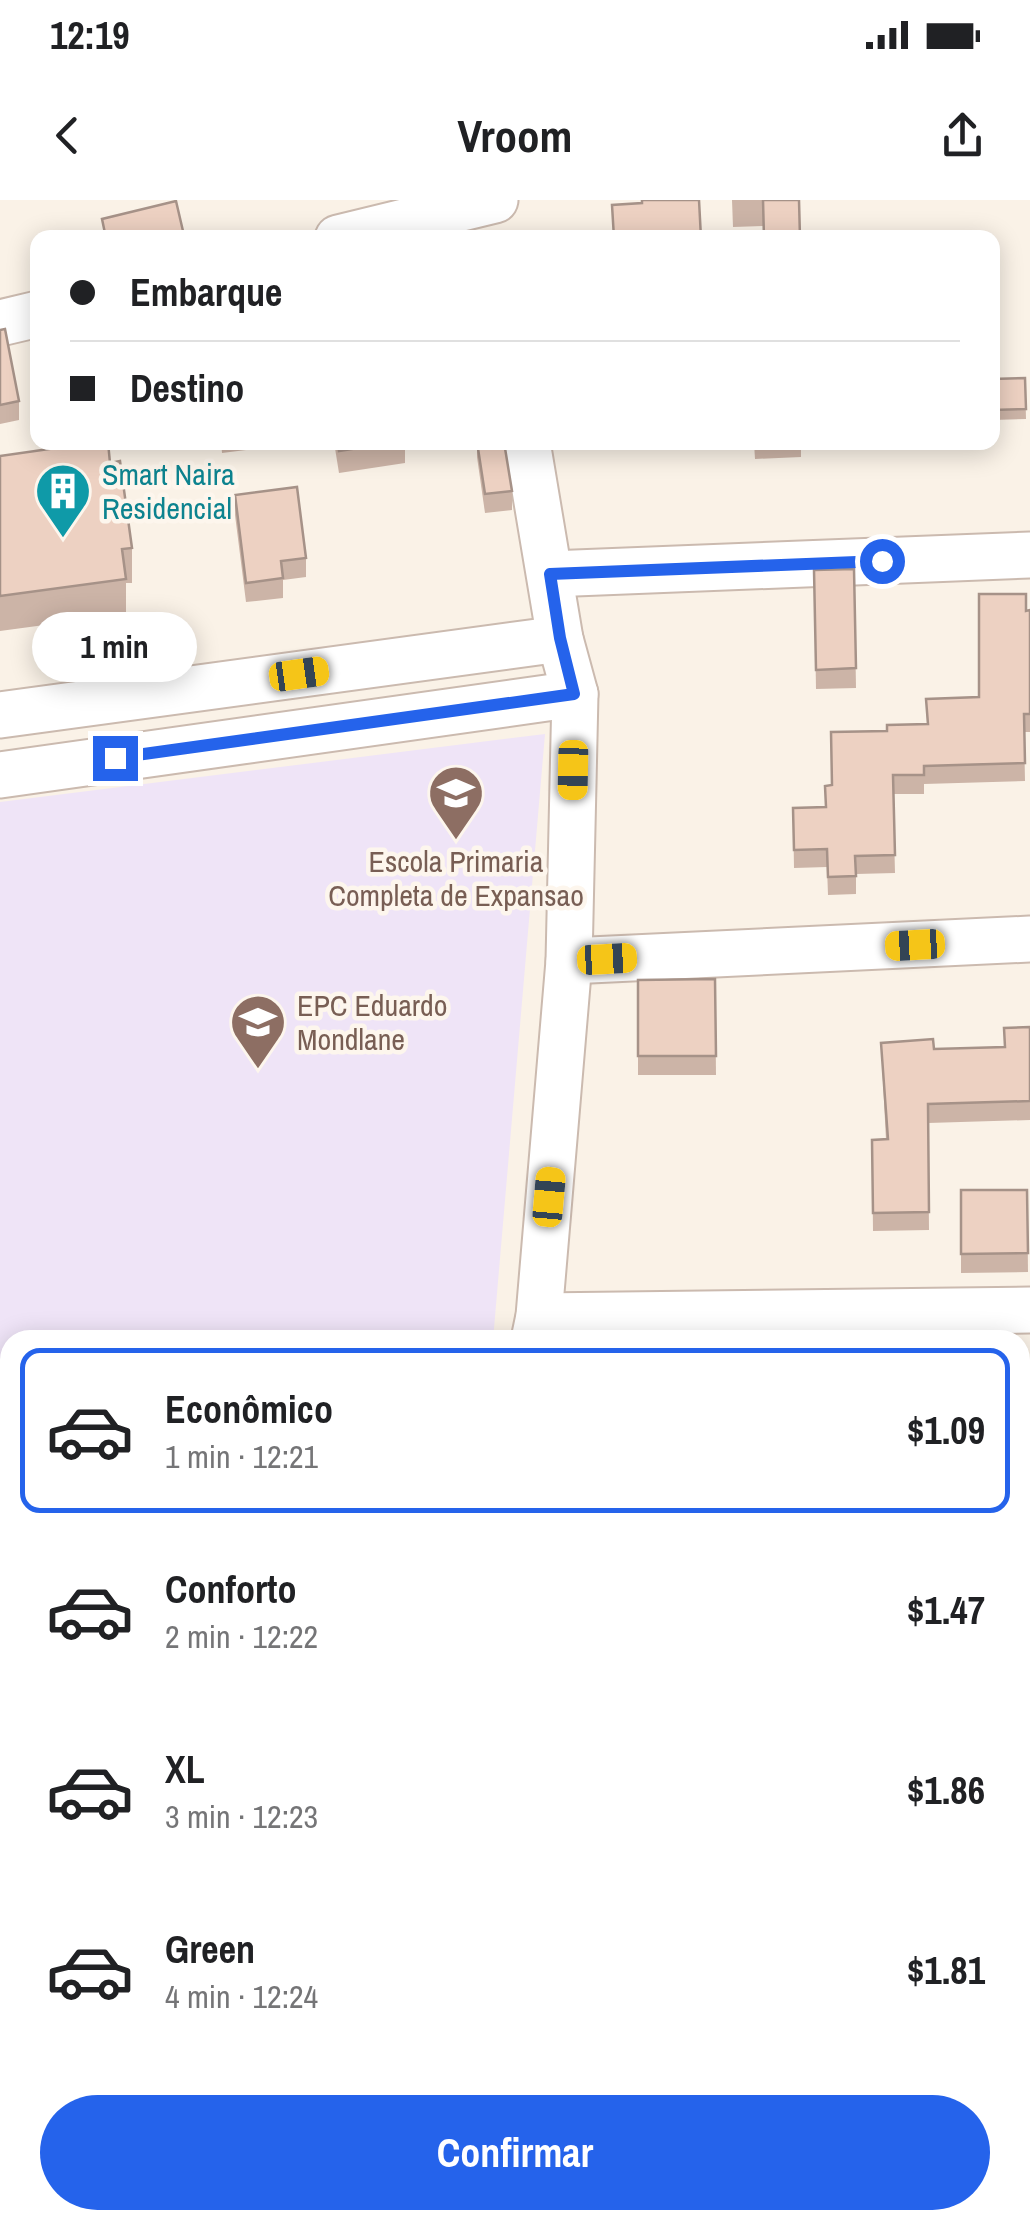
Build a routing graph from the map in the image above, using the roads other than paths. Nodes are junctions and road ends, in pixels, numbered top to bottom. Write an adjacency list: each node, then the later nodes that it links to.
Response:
1 (484, 200): 2 (street); 3 (street); 4 (street)
2 (495, 200)
3 (369, 230)
4 (490, 230)
5 (30, 316): 6 (street)
6 (0, 323)
7 (528, 450): 9 (street)
8 (1030, 555): 9 (street)
9 (550, 574): 10 (street)
10 (560, 638): 11 (street); 12 (street)
11 (574, 694): 13 (street); 15 (street)
12 (0, 716)
13 (0, 775)
14 (1030, 940): 15 (street)
15 (568, 961): 17 (street)
16 (1030, 1310): 17 (street)
17 (537, 1328)

